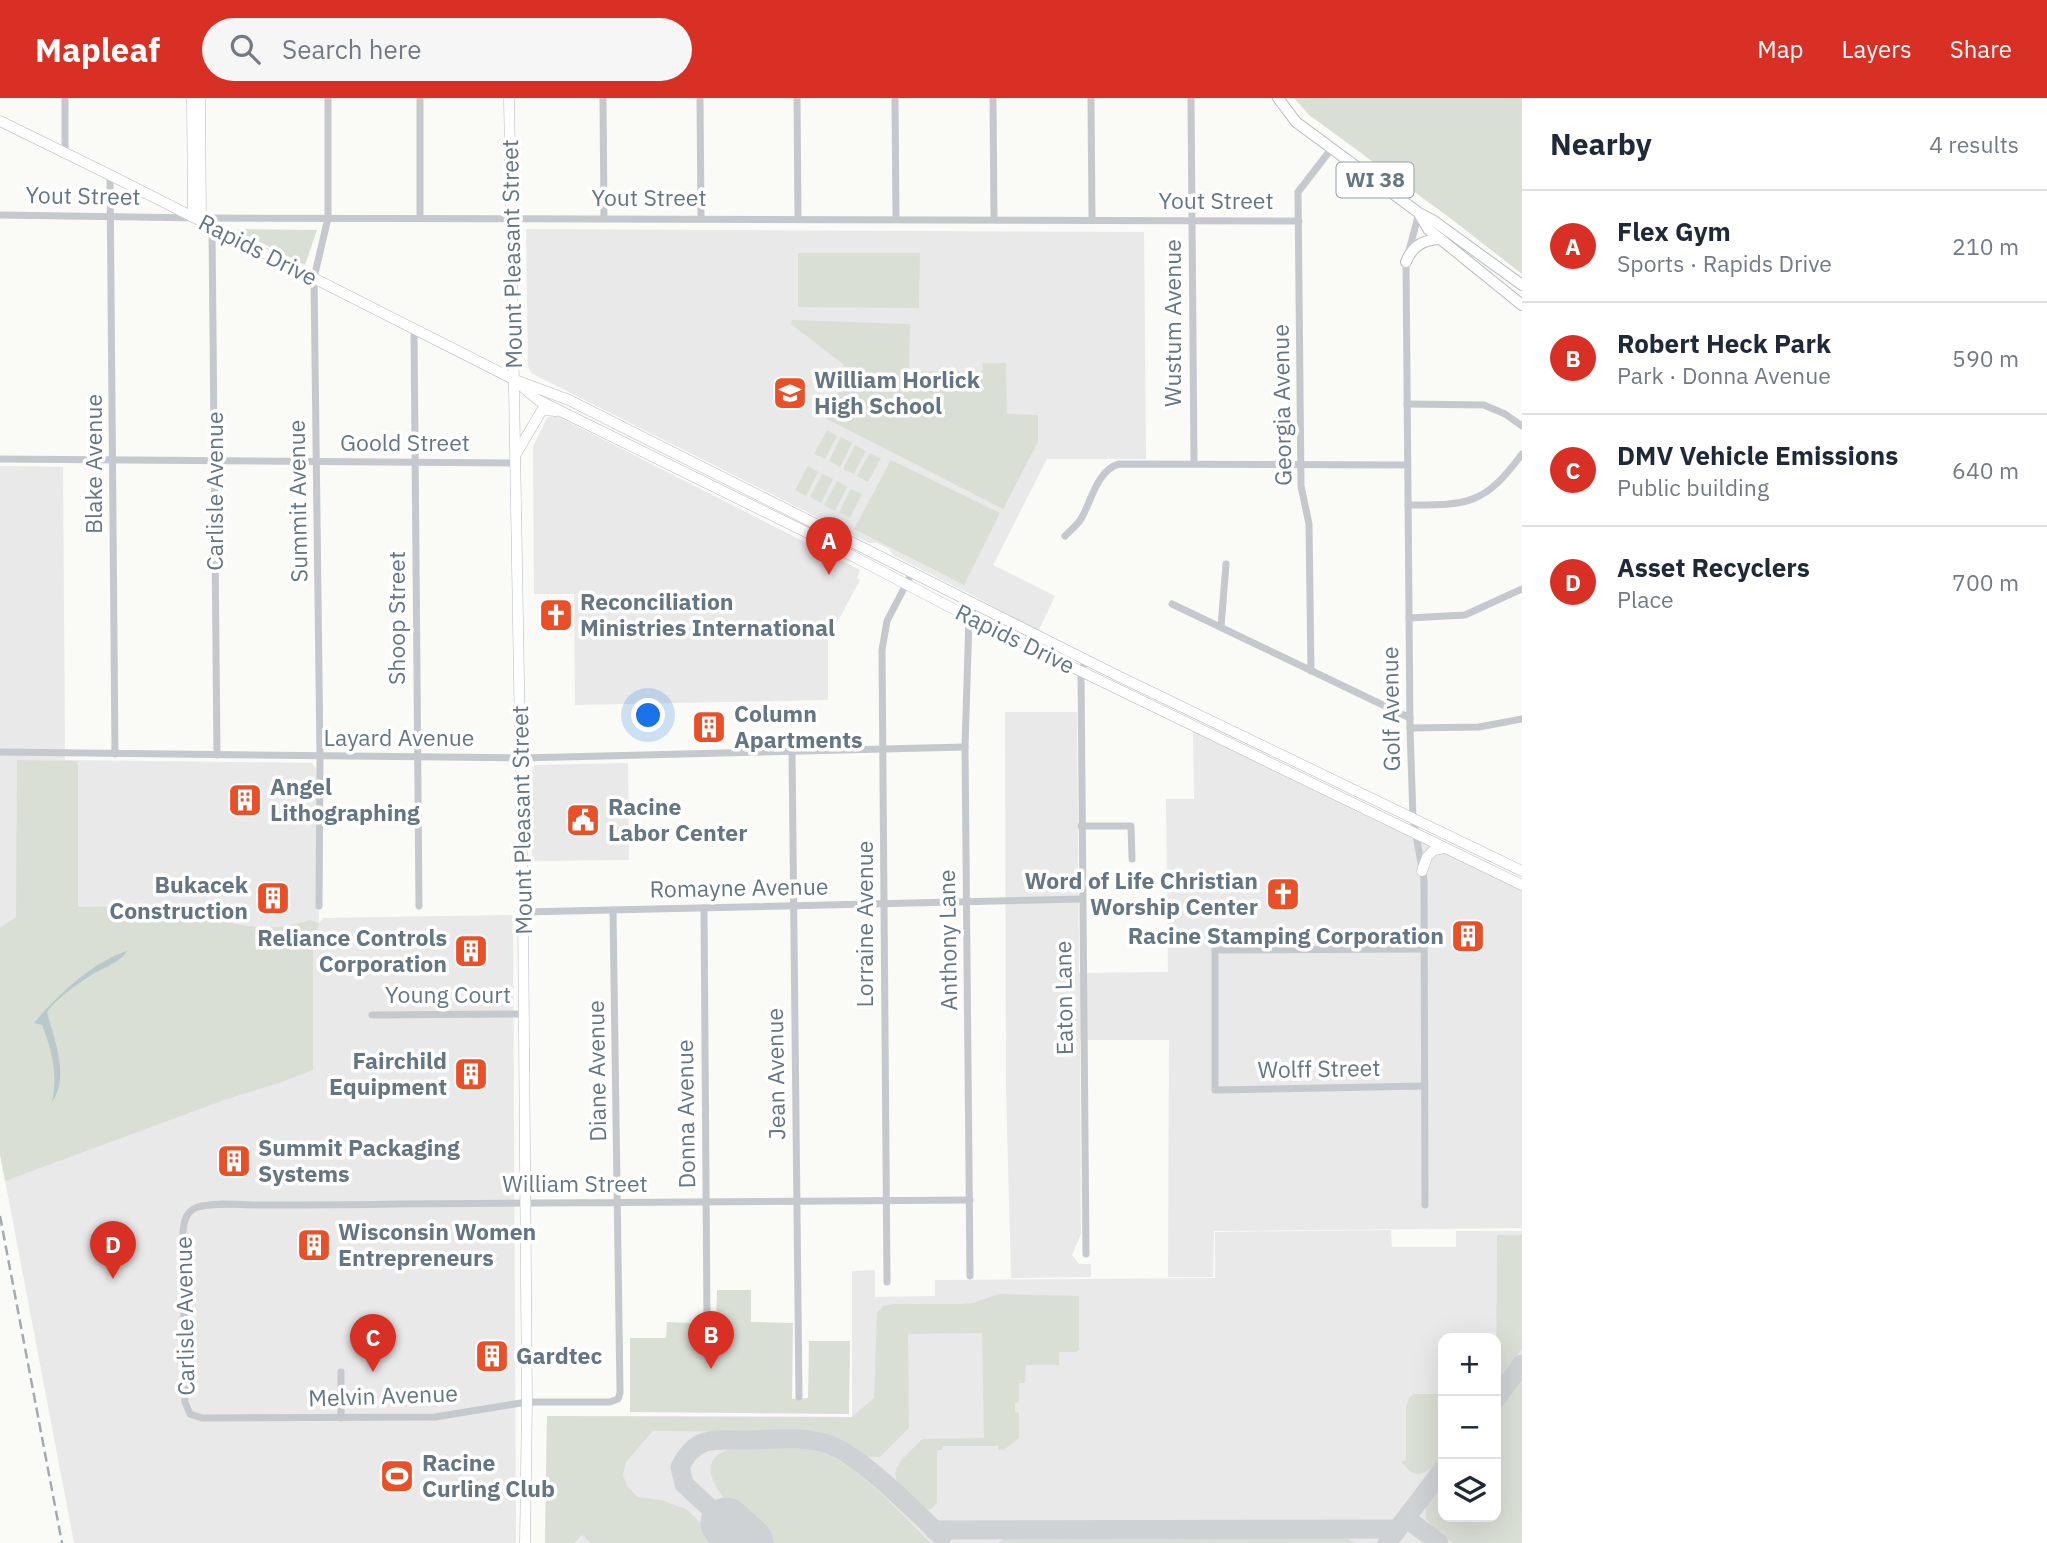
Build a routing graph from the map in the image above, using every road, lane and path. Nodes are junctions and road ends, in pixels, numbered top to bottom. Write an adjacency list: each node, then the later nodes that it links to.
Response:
1 (65, 98): 17 (street)
2 (192, 98): 28 (street)
3 (200, 98): 28 (street)
4 (328, 98): 24 (street, Summit Avenue)
5 (420, 98): 22 (street)
6 (509, 98): 25 (street, Mount Pleasant Street)
7 (603, 98): 26 (street)
8 (700, 98): 23 (street)
9 (797, 98): 27 (street)
10 (895, 98): 29 (street)
11 (993, 98): 30 (street)
12 (1091, 98): 31 (street)
13 (1191, 98): 32 (street, Wustum Avenue)
14 (1278, 98): 16 (main road, WI 38)
15 (0, 121): 17 (street, Rapids Drive)
16 (1332, 148): 19 (main road, WI 38); 33 (street, Georgia Avenue)
17 (65, 152): 18 (street, Rapids Drive)
18 (110, 174): 21 (street, Blake Avenue); 28 (street, Rapids Drive)
19 (1419, 213): 35 (main road, WI 38); 36 (street, Golf Avenue); 38 (main road, WI 38)
20 (0, 215): 21 (street, Yout Street)
21 (111, 215): 28 (street, Yout Street); 48 (street, Blake Avenue)
22 (420, 217): 24 (street, Yout Street); 25 (street, Yout Street)
23 (701, 217): 26 (street, Yout Street); 27 (street, Yout Street)
24 (328, 218): 28 (street, Yout Street); 37 (street, Summit Avenue)
25 (511, 218): 26 (street, Yout Street); 41 (street, Mount Pleasant Street)
26 (604, 218)
27 (798, 218): 29 (street, Yout Street)
28 (198, 219): 34 (street, Rapids Drive)
29 (896, 219): 30 (street, Yout Street)
30 (994, 219): 31 (street, Yout Street)
31 (1093, 220): 32 (street, Yout Street)
32 (1192, 220): 33 (street, Yout Street); 52 (street, Wustum Avenue)
33 (1298, 220): 53 (street, Georgia Avenue)
34 (212, 227): 37 (street, Rapids Drive); 49 (street, Carlisle Avenue)
35 (1440, 239): 36 (main road); 39 (main road, WI 38)
36 (1406, 262): 42 (street, Golf Avenue)
37 (314, 278): 40 (street, Rapids Drive); 50 (street, Summit Avenue)
38 (1522, 285)
39 (1522, 305)
40 (414, 330): 41 (street, Rapids Drive); 51 (street, Shoop Street)
41 (515, 380): 43 (street, Rapids Drive); 47 (street, Mount Pleasant Street); 58 (street, Rapids Drive)
42 (1407, 404): 44 (street); 54 (street, Golf Avenue)
43 (563, 412): 47 (street); 59 (street, Rapids Drive)
44 (1522, 426)
45 (1522, 454): 55 (street)
46 (0, 459): 48 (street, Goold Street)
47 (516, 459): 51 (street, Goold Street); 84 (street, Mount Pleasant Street)
48 (113, 460): 49 (street, Goold Street); 80 (street, Blake Avenue)
49 (215, 461): 50 (street, Goold Street); 81 (street, Carlisle Avenue)
50 (316, 462): 51 (street, Goold Street); 83 (street, Summit Avenue)
51 (415, 462): 82 (street, Shoop Street)
52 (1194, 464): 53 (street); 56 (street)
53 (1301, 464): 54 (street); 67 (street, Georgia Avenue)
54 (1408, 465): 55 (street, Golf Avenue)
55 (1408, 505): 64 (street, Golf Avenue)
56 (1065, 536)
57 (1226, 564): 65 (street)
58 (912, 573): 59 (street, Lorraine Avenue); 62 (street, Rapids Drive)
59 (906, 584): 63 (street, Rapids Drive); 77 (street, Lorraine Avenue)
60 (1522, 589): 64 (street)
61 (1172, 604): 65 (street)
62 (976, 605): 63 (street, Anthony Lane); 66 (street, Rapids Drive)
63 (969, 617): 68 (street, Rapids Drive); 75 (street, Anthony Lane)
64 (1409, 618): 71 (street, Golf Avenue)
65 (1221, 627): 67 (street)
66 (1086, 660): 68 (street, Eaton Lane); 69 (street, Rapids Drive)
67 (1311, 671): 71 (street)
68 (1080, 672): 70 (street, Rapids Drive); 92 (street, Eaton Lane)
69 (1179, 705): 70 (street); 74 (street, Rapids Drive)
70 (1174, 717): 76 (street, Rapids Drive)
71 (1410, 719): 73 (street, Golf Avenue)
72 (1522, 719): 73 (street)
73 (1410, 728): 91 (street, Golf Avenue)
74 (1241, 735): 76 (street); 85 (street, Rapids Drive)
75 (965, 747): 77 (street, Layard Avenue); 102 (street, Anthony Lane)
76 (1236, 747): 86 (street, Rapids Drive)
77 (883, 749): 78 (street, Layard Avenue); 103 (street, Lorraine Avenue)
78 (792, 751): 84 (street, Layard Avenue); 106 (street, Jean Avenue)
79 (0, 752): 80 (street, Layard Avenue)
80 (115, 754): 81 (street, Layard Avenue)
81 (217, 755): 83 (street, Layard Avenue)
82 (418, 756): 83 (street, Layard Avenue); 84 (street, Layard Avenue); 105 (street, Shoop Street)
83 (320, 757): 104 (street, Summit Avenue)
84 (522, 758): 109 (street, Mount Pleasant Street)
85 (1297, 762): 86 (street); 87 (street, Rapids Drive)
86 (1292, 774): 88 (street, Rapids Drive)
87 (1342, 784): 88 (street); 89 (street, Rapids Drive)
88 (1336, 795): 90 (street, Rapids Drive)
89 (1365, 795): 90 (street); 91 (street, Rapids Drive)
90 (1360, 807): 93 (street, Rapids Drive)
91 (1413, 818): 93 (street, Golf Avenue); 96 (street, Rapids Drive)
92 (1082, 826): 95 (street); 101 (street, Eaton Lane)
93 (1416, 834): 94 (street, Rapids Drive); 97 (street, Golf Avenue)
94 (1445, 848): 97 (street); 99 (street, Rapids Drive)
95 (1132, 859)
96 (1506, 863): 98 (street, Rapids Drive); 99 (street)
97 (1422, 871): 110 (street, Golf Avenue)
98 (1522, 871)
99 (1502, 875): 100 (street, Rapids Drive)
100 (1522, 885)
101 (1082, 899): 102 (street, Romayne Avenue); 122 (street, Eaton Lane)
102 (967, 902): 103 (street, Romayne Avenue); 115 (street, Anthony Lane)
103 (884, 904): 106 (street, Romayne Avenue); 114 (street, Lorraine Avenue)
104 (319, 906)
105 (419, 906)
106 (794, 906): 107 (street, Romayne Avenue); 116 (street, Jean Avenue)
107 (704, 908): 108 (street, Romayne Avenue); 117 (street, Donna Avenue)
108 (613, 910): 109 (street, Romayne Avenue); 119 (street, Diane Avenue)
109 (523, 912): 111 (street, Mount Pleasant Street)
110 (1423, 949): 113 (street, Golf Avenue); 113 (street, Wolff Street)
111 (523, 1014): 112 (street, Young Court); 118 (street, Mount Pleasant Street)
112 (372, 1015)
113 (1424, 1086): 120 (street, Golf Avenue)
114 (887, 1200): 115 (street, William Street); 116 (street, William Street); 124 (street, Lorraine Avenue)
115 (970, 1200): 123 (street, Anthony Lane)
116 (796, 1201): 117 (street, William Street); 127 (street, Jean Avenue)
117 (706, 1202): 119 (street, William Street); 125 (street, Donna Avenue)
118 (524, 1203): 119 (street, William Street); 121 (street, William Street); 129 (street, Mount Pleasant Street)
119 (619, 1203): 128 (street, Diane Avenue)
120 (1425, 1205)
121 (185, 1217): 130 (street, Carlisle Avenue)
122 (1086, 1254)
123 (970, 1276)
124 (887, 1282)
125 (707, 1321)
126 (341, 1372): 131 (street)
127 (799, 1397)
128 (618, 1399): 129 (street, Melvin Avenue)
129 (527, 1402): 131 (street, Melvin Avenue); 132 (street, Mount Pleasant Street)
130 (190, 1414): 131 (street, Melvin Avenue)
131 (341, 1418)
132 (525, 1543)

